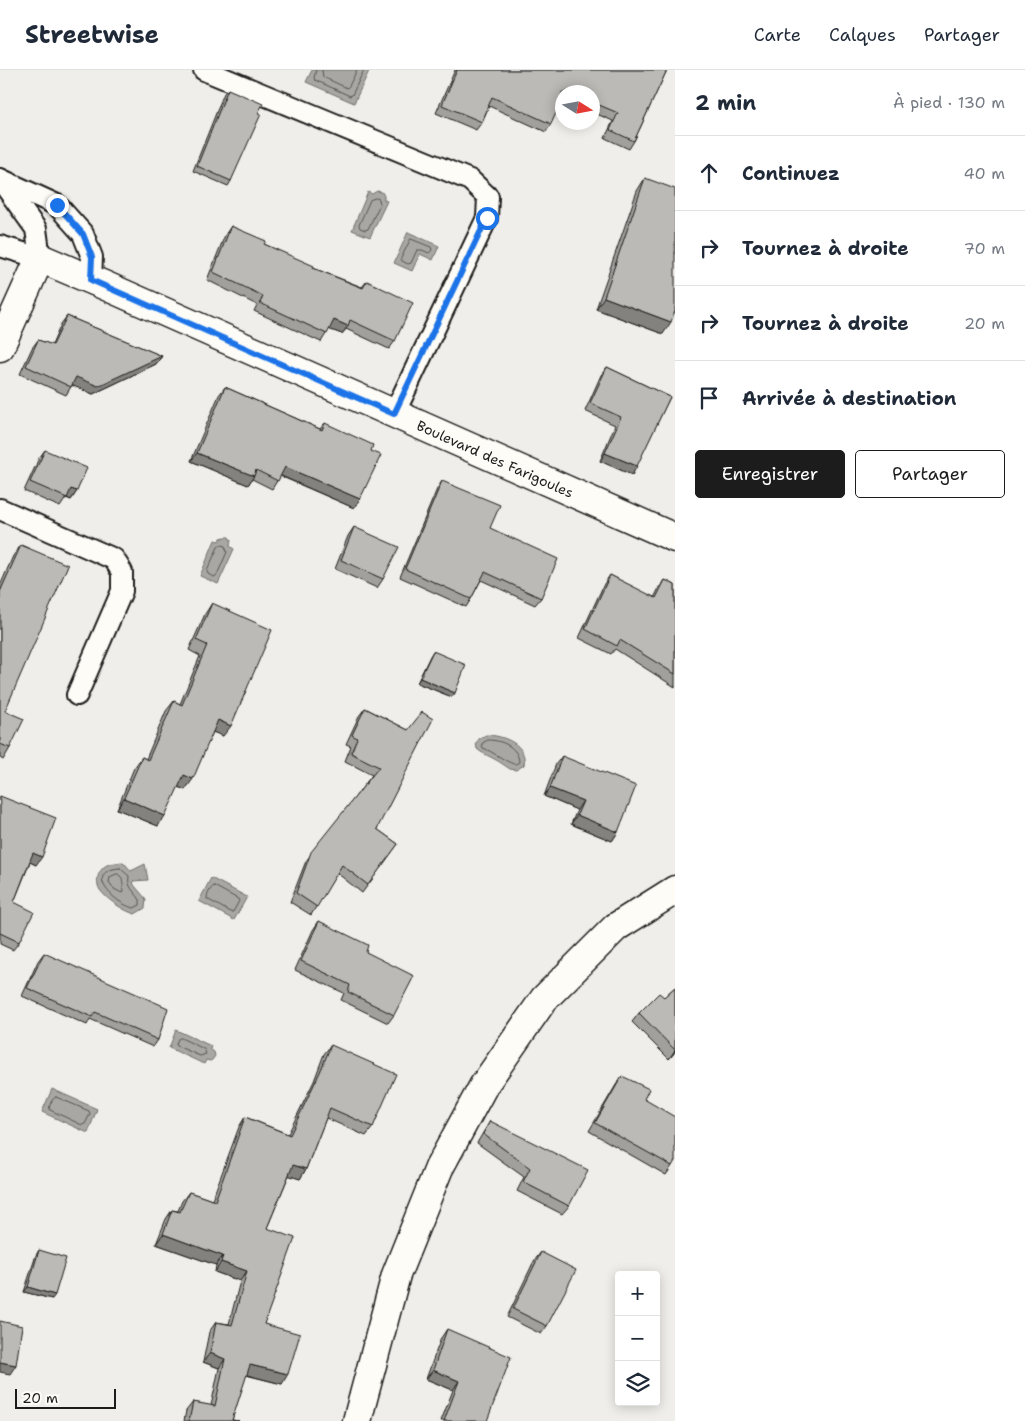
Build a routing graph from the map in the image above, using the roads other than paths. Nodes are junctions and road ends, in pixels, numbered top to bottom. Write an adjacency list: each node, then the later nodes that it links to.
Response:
1 (204, 70): 7 (lane)
2 (0, 179): 4 (lane); 5 (lane)
3 (0, 246): 4 (lane)
4 (40, 258): 5 (street, Boulevard des Farigoules); 6 (street)
5 (91, 280): 7 (street, Boulevard des Farigoules)
6 (0, 347)
7 (394, 414): 9 (street, Boulevard des Farigoules)
8 (0, 509): 10 (lane)
9 (675, 538)
10 (77, 695)
11 (675, 890): 12 (street)
12 (357, 1421)

